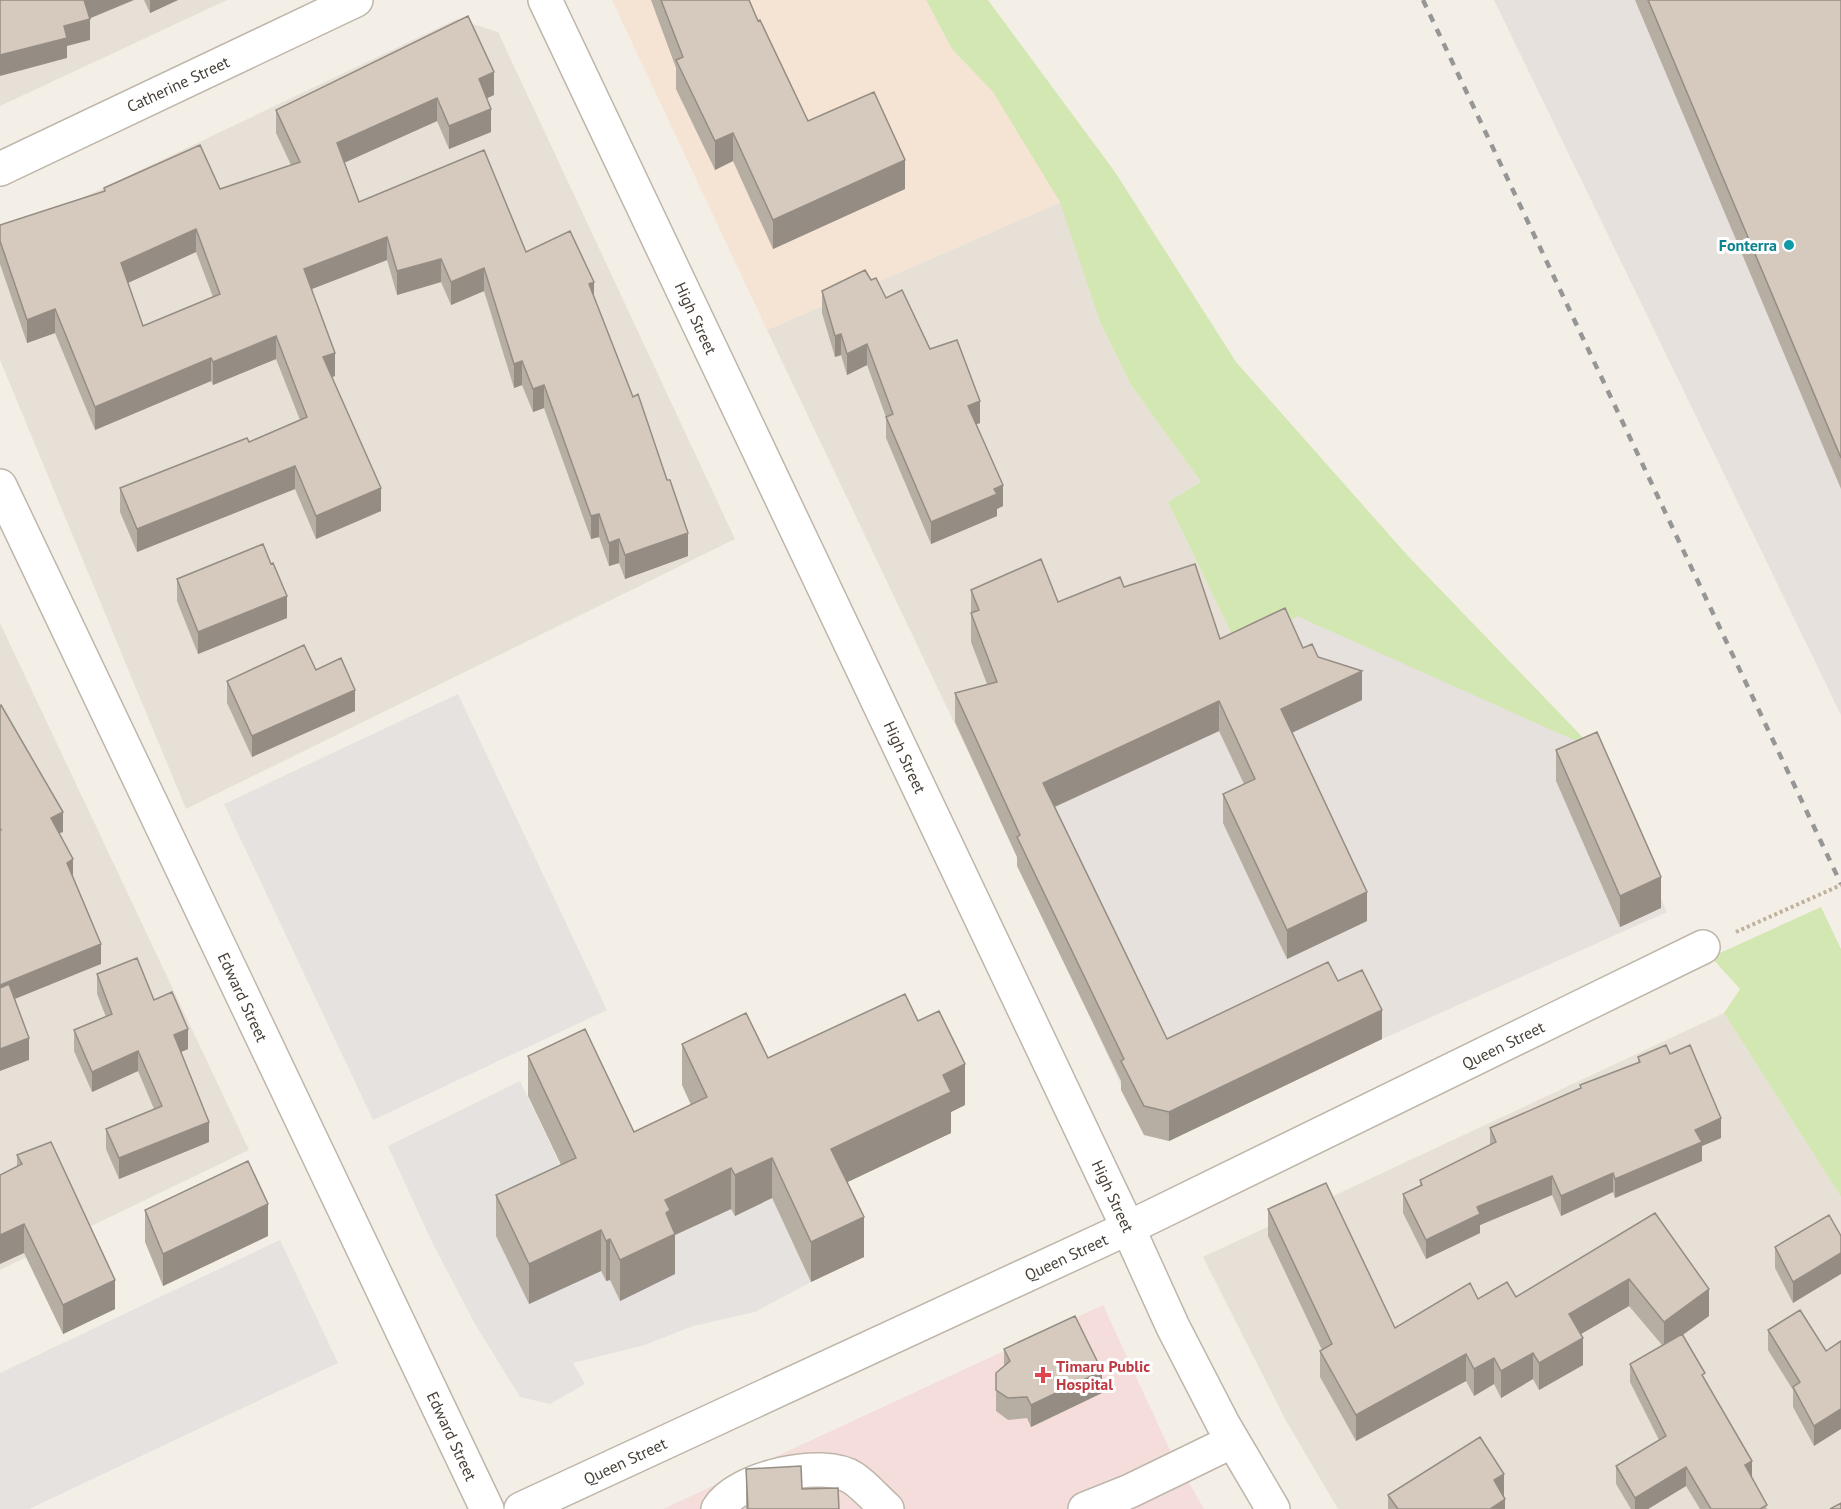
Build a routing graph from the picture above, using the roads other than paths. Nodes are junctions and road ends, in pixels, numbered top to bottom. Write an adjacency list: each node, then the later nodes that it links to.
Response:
1 (356, 0): 3 (street, Catherine Street)
2 (545, 0): 6 (street, High Street)
3 (0, 169)
4 (0, 486): 9 (street, Edward Street)
5 (1703, 947): 6 (street, Queen Street)
6 (1128, 1228): 7 (street, High Street); 8 (street, Queen Street)
7 (1233, 1441): 12 (street); 13 (street, High Street)
8 (529, 1507)
9 (487, 1509)
10 (718, 1509): 11 (street)
11 (887, 1509)
12 (1085, 1509)
13 (1273, 1509)

